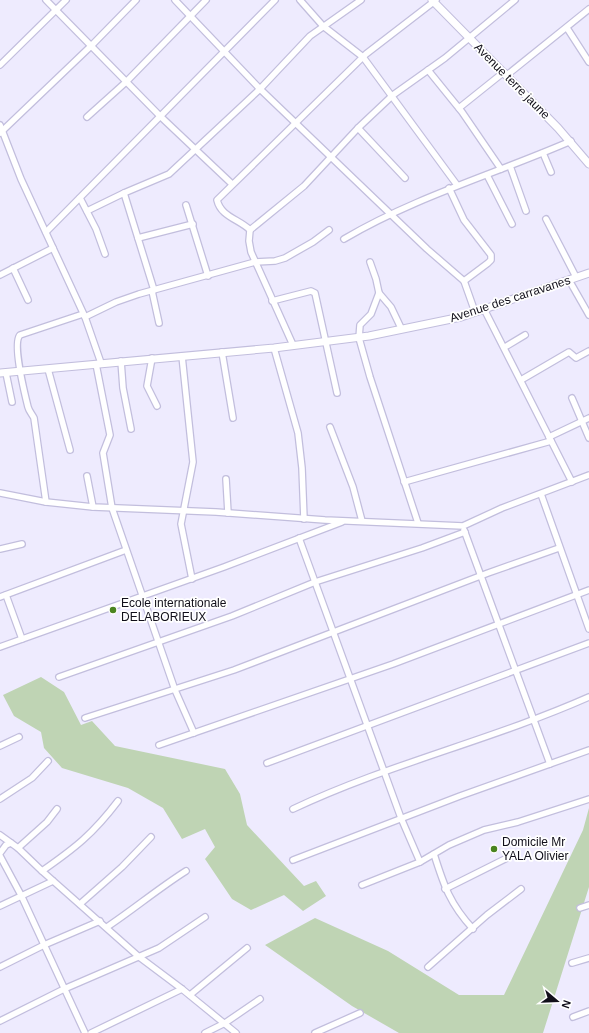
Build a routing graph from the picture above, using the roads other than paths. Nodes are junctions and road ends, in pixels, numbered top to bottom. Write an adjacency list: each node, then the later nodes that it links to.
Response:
1 (46, 0): 12 (street)
2 (66, 0): 12 (street)
3 (136, 0): 17 (street)
4 (175, 0): 13 (street)
5 (206, 0): 13 (street)
6 (275, 0): 18 (street)
7 (300, 0): 14 (street)
8 (361, 0): 14 (street)
9 (515, 0): 16 (street)
10 (434, 1): 16 (street, Avenue terre jaune); 19 (street)
11 (589, 9): 15 (street)
12 (56, 10): 17 (street); 21 (street)
13 (191, 16): 18 (street); 24 (street)
14 (323, 26): 19 (street); 25 (street)
15 (567, 28): 20 (street); 23 (street)
16 (470, 39): 22 (street); 23 (street, Avenue terre jaune)
17 (91, 46): 24 (street); 33 (street)
18 (226, 51): 25 (street); 28 (street)
19 (363, 57): 26 (street); 30 (street)
20 (589, 62)
21 (0, 65)
22 (428, 70): 26 (street); 27 (street)
23 (505, 74): 27 (street); 34 (street, Avenue terre jaune)
24 (126, 82): 28 (street); 29 (street)
25 (260, 89): 30 (street); 35 (street)
26 (393, 95): 32 (street); 45 (street)
27 (459, 108): 40 (street)
28 (160, 116): 35 (street); 48 (street)
29 (87, 117)
30 (295, 123): 37 (street); 44 (street)
31 (0, 125): 33 (street)
32 (358, 128): 37 (street); 43 (street)
33 (1, 133): 58 (street)
34 (571, 140): 36 (street); 38 (street, Avenue terre jaune)
35 (194, 150): 44 (street); 47 (street)
36 (543, 153): 39 (street); 41 (street)
37 (331, 157): 52 (street); 56 (street)
38 (589, 164)
39 (510, 166): 40 (street); 50 (street)
40 (501, 169): 42 (street)
41 (551, 172)
42 (487, 175): 45 (street); 55 (street)
43 (406, 178)
44 (232, 184): 56 (street)
45 (457, 185): 46 (street)
46 (450, 188): 52 (street); 70 (street)
47 (124, 192): 51 (street); 59 (street)
48 (80, 198): 51 (street); 58 (street)
49 (186, 205): 54 (street)
50 (526, 211)
51 (87, 212): 62 (street)
52 (391, 214): 60 (street); 70 (street)
53 (546, 219): 69 (street)
54 (192, 224): 59 (street); 68 (street)
55 (512, 224)
56 (250, 230): 63 (street)
57 (330, 230): 63 (street)
58 (46, 232): 61 (street)
59 (138, 238): 71 (street)
60 (344, 239)
61 (53, 248): 65 (street); 78 (street)
62 (105, 254)
63 (255, 262): 68 (street); 74 (street)
64 (370, 262): 72 (street)
65 (13, 268): 67 (street); 73 (street)
66 (589, 273): 69 (street, Avenue des carravanes)
67 (0, 275)
68 (208, 276): 71 (street)
69 (572, 278): 75 (street, Avenue des carravanes); 77 (street)
70 (464, 281): 76 (street)
71 (153, 291): 78 (street); 79 (street)
72 (379, 293): 80 (street); 82 (street)
73 (28, 300)
74 (272, 301): 83 (street); 84 (street)
75 (484, 309): 76 (street, Avenue des carravanes); 85 (street)
76 (475, 312): 80 (street, Avenue des carravanes)
77 (589, 315)
78 (84, 316): 92 (street); 94 (street)
79 (158, 323)
80 (401, 328): 82 (street, Avenue des carravanes)
81 (525, 335): 85 (street)
82 (359, 338): 83 (street, Avenue des carravanes); 112 (street)
83 (325, 342): 84 (street, Avenue des carravanes); 97 (street)
84 (293, 345): 86 (street, Avenue des carravanes)
85 (505, 347): 96 (street)
86 (274, 348): 88 (street, Avenue des carravanes); 121 (street)
87 (589, 351): 96 (street)
88 (222, 352): 89 (street, Avenue des carravanes); 101 (street)
89 (182, 356): 90 (street, Avenue des carravanes); 119 (street)
90 (152, 358): 91 (street, Avenue des carravanes); 100 (street)
91 (121, 361): 92 (street, Avenue des carravanes); 105 (street)
92 (98, 363): 93 (street, Avenue des carravanes); 118 (street)
93 (48, 368): 94 (street, Avenue des carravanes); 108 (street)
94 (20, 371): 95 (street, Avenue des carravanes); 116 (street)
95 (3, 373): 99 (street)
96 (521, 380): 107 (street)
97 (337, 392)
98 (572, 398): 103 (street)
99 (12, 402)
100 (157, 406)
101 (233, 418)
102 (589, 418): 103 (street)
103 (582, 422): 106 (street); 107 (street)
104 (330, 427): 123 (street)
105 (131, 429)
106 (589, 438)
107 (550, 439): 112 (street); 113 (street)
108 (70, 450)
109 (589, 475): 113 (street)
110 (87, 476): 117 (street)
111 (226, 479): 120 (street)
112 (404, 482): 124 (street)
113 (572, 482): 115 (street)
114 (0, 493): 116 (street)
115 (541, 494): 125 (street); 129 (street)
116 (46, 502): 117 (street)
117 (93, 507): 118 (street)
118 (112, 508): 119 (street); 131 (street)
119 (183, 511): 120 (street); 133 (street)
120 (228, 513): 121 (street)
121 (304, 519): 122 (street)
122 (344, 521): 123 (street); 127 (street)
123 (362, 521): 124 (street)
124 (418, 523): 125 (street)
125 (462, 526): 126 (street)
126 (465, 532): 132 (street); 134 (street)
127 (299, 538): 133 (street); 134 (street)
128 (22, 544): 130 (street)
129 (559, 548): 132 (street); 137 (street)
130 (0, 549)
131 (126, 550): 136 (street); 138 (street)
132 (480, 576): 139 (street); 141 (street)
133 (192, 579): 136 (street)
134 (315, 582): 141 (street); 143 (street)
135 (589, 590): 137 (street)
136 (143, 595): 142 (street); 143 (street)
137 (576, 595): 139 (street); 140 (street)
138 (2, 596): 142 (street)
139 (498, 624): 146 (street); 148 (street)
140 (589, 629)
141 (334, 632): 148 (street); 149 (street)
142 (22, 639): 145 (street)
143 (159, 642): 147 (street); 149 (street)
144 (589, 643): 146 (street)
145 (0, 647)
146 (515, 670): 152 (street); 153 (street)
147 (59, 677)
148 (350, 678): 153 (street); 154 (street)
149 (175, 690): 151 (street); 154 (street)
150 (589, 697): 152 (street)
151 (85, 718)
152 (532, 720): 161 (street); 162 (street)
153 (368, 726): 160 (street); 162 (street)
154 (194, 733): 156 (street)
155 (19, 736): 157 (street)
156 (159, 745)
157 (0, 746)
158 (589, 750): 161 (street)
159 (48, 761): 163 (street)
160 (267, 762)
161 (550, 764): 168 (street)
162 (384, 772): 167 (street); 168 (street)
163 (0, 799)
164 (589, 799): 174 (street)
165 (118, 802): 179 (street)
166 (57, 808): 172 (street)
167 (293, 809)
168 (401, 818): 177 (street); 178 (street)
169 (0, 835): 171 (street)
170 (151, 837): 186 (street)
171 (11, 843): 172 (street); 173 (street)
172 (18, 848): 179 (street)
173 (0, 853)
174 (434, 854): 178 (street); 183 (street)
175 (0, 856): 185 (street)
176 (509, 857): 183 (street)
177 (293, 860)
178 (420, 862): 182 (street)
179 (42, 871): 181 (street)
180 (186, 872): 192 (street)
181 (53, 881): 185 (street); 186 (street)
182 (362, 885)
183 (445, 889): 193 (street)
184 (521, 889): 193 (street)
185 (21, 895): 188 (street); 194 (street)
186 (80, 904): 191 (street)
187 (589, 904): 189 (street)
188 (0, 906)
189 (580, 908)
190 (205, 917): 196 (street)
191 (100, 921): 192 (street); 194 (street)
192 (107, 927): 196 (street)
193 (473, 930): 200 (street)
194 (44, 945): 199 (street); 202 (street)
195 (247, 948): 203 (street)
196 (138, 956): 201 (street); 202 (street)
197 (589, 958): 198 (street)
198 (572, 964)
199 (0, 967)
200 (428, 967)
201 (182, 988): 203 (street); 211 (street)
202 (64, 989): 208 (street); 210 (street)
203 (190, 995): 209 (street)
204 (260, 999): 209 (street)
205 (589, 1011): 207 (street)
206 (360, 1013): 214 (street)
207 (574, 1017)
208 (0, 1021)
209 (225, 1024): 212 (street); 213 (street)
210 (85, 1033)
211 (91, 1033)
212 (205, 1033)
213 (236, 1033)
214 (315, 1033)

